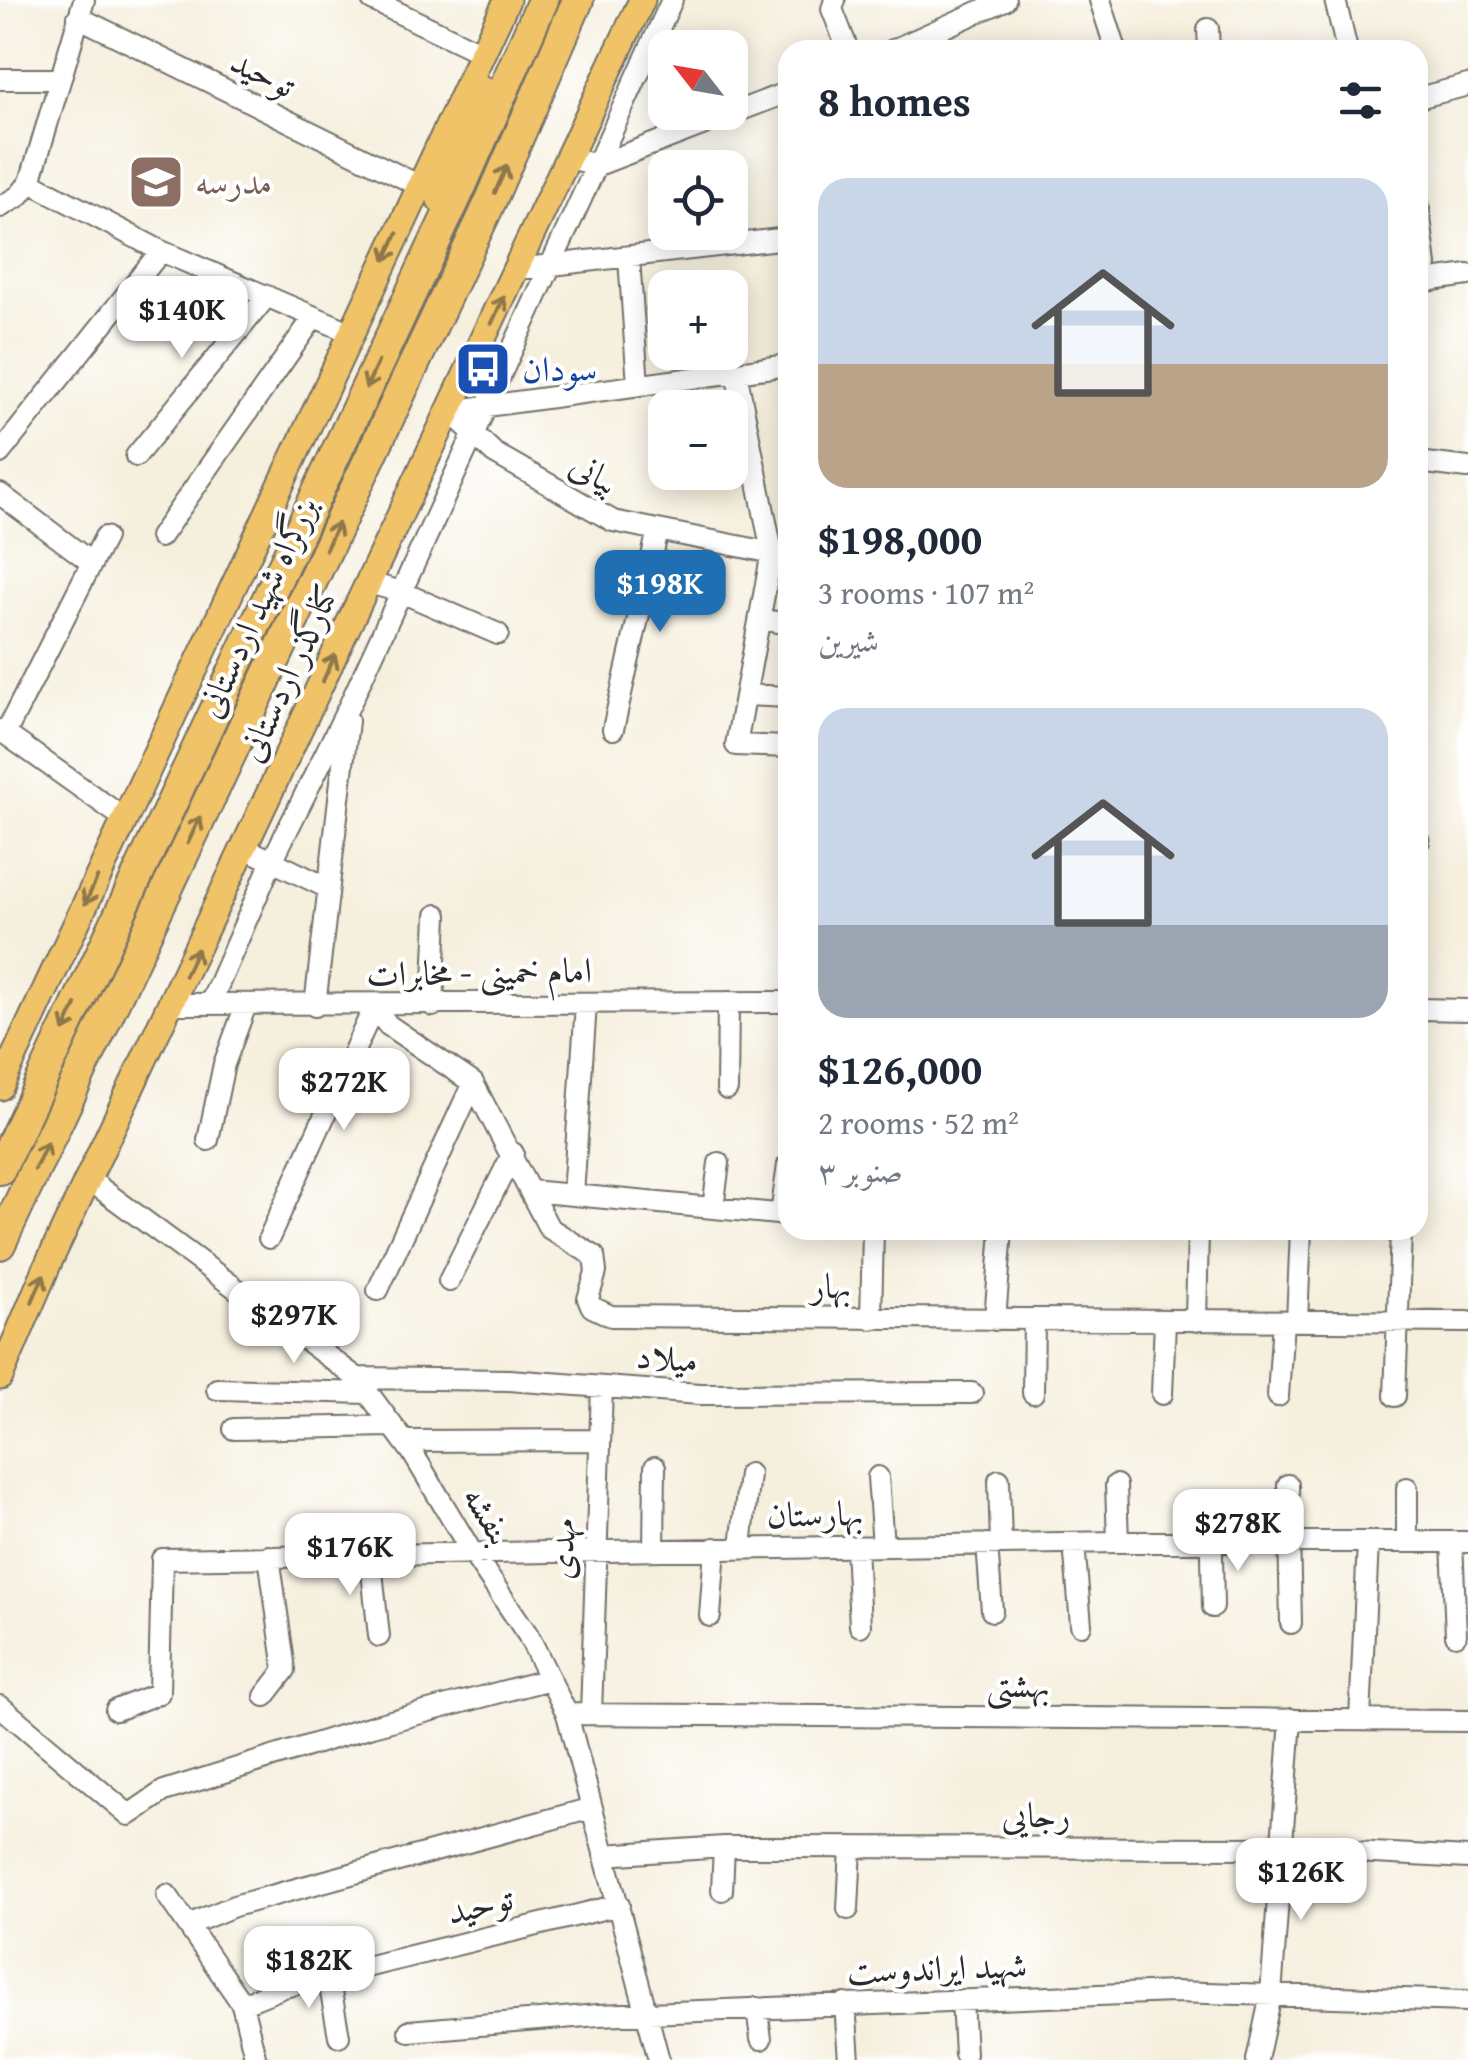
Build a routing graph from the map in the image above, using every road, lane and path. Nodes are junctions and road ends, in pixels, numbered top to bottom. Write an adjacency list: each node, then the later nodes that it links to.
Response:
1 (372, 0): 17 (street)
2 (506, 0): 17 (main road)
3 (544, 0): 38 (highway, بزرگراه شهید اردستانی)
4 (578, 0): 103 (highway, بزرگراه شهید اردستانی, one-way to 4)
5 (642, 0): 23 (main road, کنارگذر اردستانی)
6 (672, 0): 24 (street)
7 (835, 0): 13 (street)
8 (1004, 0): 11 (street)
9 (1100, 0): 15 (street)
10 (1335, 0): 16 (street)
11 (981, 5): 14 (street)
12 (81, 9): 18 (street); 26 (street, توحید)
13 (844, 40)
14 (913, 40)
15 (1113, 40)
16 (1345, 40)
17 (482, 53): 26 (main road); 38 (main road)
18 (58, 78): 19 (street); 25 (street)
19 (0, 79)
20 (1468, 85): 21 (street)
21 (1428, 95)
22 (778, 96): 24 (street)
23 (569, 158): 24 (street); 32 (main road, کنارگذر اردستانی)
24 (598, 165): 31 (street)
25 (30, 182): 27 (street); 29 (street)
26 (420, 186): 39 (main road, one-way to 39)
27 (0, 207)
28 (778, 239): 30 (street)
29 (161, 251): 36 (street); 46 (street)
30 (629, 258): 31 (street); 42 (street)
31 (552, 264): 32 (street); 43 (street)
32 (517, 269): 44 (main road, کنارگذر اردستانی, one-way to 32)
33 (1467, 276): 34 (street); 35 (street)
34 (1428, 281)
35 (1468, 284)
36 (267, 296): 37 (street); 47 (street)
37 (314, 317): 39 (street); 53 (street)
38 (394, 329): 91 (highway, بزرگراه شهید اردستانی, one-way to 91)
39 (352, 333): 69 (main road)
40 (778, 366): 41 (street)
41 (736, 372): 42 (street); 54 (street)
42 (638, 385): 43 (street)
43 (488, 404): 44 (street); 45 (street)
44 (450, 412): 45 (street, بیانی); 58 (main road, کنارگذر اردستانی)
45 (474, 434): 51 (street, بیانی); 59 (street)
46 (0, 453)
47 (136, 456)
48 (1428, 463): 49 (street)
49 (1468, 468)
50 (0, 494): 57 (street)
51 (658, 530): 55 (street, بیانی); 66 (street)
52 (105, 537): 57 (street)
53 (160, 537)
54 (778, 546)
55 (778, 554)
56 (778, 560): 60 (street)
57 (92, 563): 67 (street)
58 (369, 583): 59 (street); 70 (main road, کنارگذر اردستانی, one-way to 58)
59 (401, 592): 62 (street); 65 (street)
60 (760, 619): 61 (street); 63 (street)
61 (778, 622)
62 (498, 634)
63 (746, 694): 64 (street); 68 (street)
64 (778, 696)
65 (350, 704): 71 (street); 72 (street)
66 (613, 729)
67 (2, 732): 69 (street)
68 (778, 747)
69 (125, 818): 85 (main road, one-way to 85)
70 (244, 848): 71 (street); 76 (main road, کنارگذر اردستانی, one-way to 70)
71 (272, 861): 72 (street); 77 (street)
72 (328, 888): 80 (street)
73 (436, 916): 82 (street)
74 (728, 1002): 75 (street, امام خمینی - مخابرات); 78 (street, امام خمینی - مخابرات); 87 (street)
75 (778, 1002)
76 (171, 1004): 77 (street, امام خمینی - مخابرات); 92 (main road, کنارگذر اردستانی)
77 (210, 1004): 79 (street, امام خمینی - مخابرات)
78 (586, 1004): 82 (street, امام خمینی - مخابرات); 94 (street)
79 (246, 1005): 80 (street, امام خمینی - مخابرات); 88 (street)
80 (315, 1006): 81 (street, امام خمینی - مخابرات)
81 (374, 1006): 82 (street, امام خمینی - مخابرات); 86 (street, بهار); 97 (street)
82 (433, 1006)
83 (1428, 1009): 84 (street)
84 (1468, 1010)
85 (1, 1083)
86 (474, 1083): 89 (street, بهار); 105 (street)
87 (727, 1089)
88 (208, 1140)
89 (513, 1153): 93 (street, بهار); 104 (street)
90 (718, 1162): 95 (street)
91 (0, 1166)
92 (88, 1179): 114 (main road, کنارگذر اردستانی, one-way to 92); 115 (street, بنفشه)
93 (530, 1191): 94 (street); 106 (street, بهار)
94 (573, 1195): 95 (street)
95 (713, 1208): 96 (street)
96 (778, 1214)
97 (269, 1238)
98 (873, 1240): 106 (street)
99 (1001, 1240): 107 (street)
100 (1198, 1240): 110 (street)
101 (1300, 1240): 111 (street)
102 (1401, 1240): 112 (street)
103 (0, 1244)
104 (449, 1280)
105 (378, 1290)
106 (871, 1318): 107 (street, بهار)
107 (995, 1320): 108 (street, بهار)
108 (1034, 1320): 109 (street, بهار); 119 (street)
109 (1166, 1321): 110 (street, بهار); 120 (street)
110 (1196, 1321): 111 (street, بهار)
111 (1290, 1321): 112 (street, بهار); 121 (street)
112 (1397, 1321): 113 (street, بهار); 122 (street)
113 (1468, 1322)
114 (0, 1378)
115 (363, 1386): 116 (street, میلاد); 117 (street, میلاد); 124 (street, بنفشه)
116 (602, 1386): 118 (street, میلاد); 125 (street, مهدی)
117 (217, 1388)
118 (972, 1393)
119 (1033, 1393)
120 (1162, 1394)
121 (1278, 1396)
122 (1395, 1396)
123 (234, 1429): 124 (street)
124 (398, 1433): 125 (street); 148 (street, بنفشه)
125 (599, 1440): 147 (street, مهدی)
126 (655, 1467): 146 (street)
127 (749, 1474): 145 (street)
128 (878, 1477): 143 (street)
129 (1000, 1480): 141 (street)
130 (1116, 1485): 134 (street)
131 (1288, 1485): 136 (street)
132 (1407, 1488): 138 (street)
133 (1212, 1502): 135 (street)
134 (1118, 1542): 135 (street, بهارستان); 140 (street, بهارستان)
135 (1212, 1542): 136 (street, بهارستان); 151 (street)
136 (1291, 1542): 137 (street, بهارستان); 154 (street)
137 (1368, 1542): 138 (street, بهارستان); 166 (street)
138 (1407, 1542): 139 (street, بهارستان)
139 (1460, 1542): 157 (street)
140 (1074, 1543): 141 (street, بهارستان); 156 (street)
141 (994, 1544): 143 (street, بهارستان); 152 (street)
142 (856, 1546): 143 (street, بهارستان); 145 (street, بهارستان); 155 (street)
143 (884, 1546)
144 (715, 1548): 145 (street, بهارستان); 146 (street, بهارستان); 153 (street)
145 (741, 1548)
146 (654, 1549): 147 (street, بهارستان)
147 (594, 1550): 148 (street, بهارستان); 164 (street, مهدی)
148 (471, 1551): 149 (street, بهارستان); 159 (street, بنفشه)
149 (370, 1553): 150 (street, بهارستان); 158 (street)
150 (268, 1556): 160 (street); 162 (street, بهارستان)
151 (1213, 1607)
152 (992, 1611)
153 (710, 1616)
154 (1291, 1623)
155 (860, 1626)
156 (1081, 1626)
157 (1456, 1635)
158 (380, 1636)
159 (550, 1679): 161 (street); 163 (street, بنفشه)
160 (265, 1696)
161 (0, 1706)
162 (116, 1710)
163 (567, 1714): 164 (street, بهشتی); 168 (street, بنفشه)
164 (592, 1714): 165 (street, بهشتی)
165 (1292, 1719): 166 (street, بهشتی); 171 (street)
166 (1360, 1720): 167 (street, بهشتی)
167 (1468, 1722)
168 (592, 1808): 172 (street, بنفشه); 178 (street)
169 (724, 1847): 170 (street, رجایی); 172 (street, رجایی); 174 (street)
170 (851, 1847): 171 (street, رجایی); 177 (street)
171 (1280, 1848): 173 (street, رجایی); 180 (street)
172 (604, 1854): 176 (street, بنفشه)
173 (1468, 1858)
174 (722, 1890)
175 (167, 1895): 178 (street)
176 (618, 1904): 179 (street, توحید); 186 (street, بنفشه)
177 (848, 1908)
178 (188, 1926): 183 (street)
179 (328, 1976): 183 (street, توحید); 188 (street)
180 (1271, 1995): 181 (street, شهید ایراندوست); 182 (street, شهید ایراندوست); 194 (street)
181 (962, 2000): 184 (street, شهید ایراندوست); 190 (street)
182 (1468, 2001)
183 (242, 2004): 191 (street)
184 (845, 2004): 185 (street, شهید ایراندوست); 193 (street)
185 (757, 2008): 186 (street, شهید ایراندوست); 189 (street)
186 (650, 2013): 187 (street, شهید ایراندوست); 192 (street, بنفشه)
187 (409, 2032)
188 (339, 2036)
189 (761, 2039)
190 (965, 2054)
191 (256, 2060)
192 (659, 2060)
193 (849, 2060)
194 (1257, 2060)

